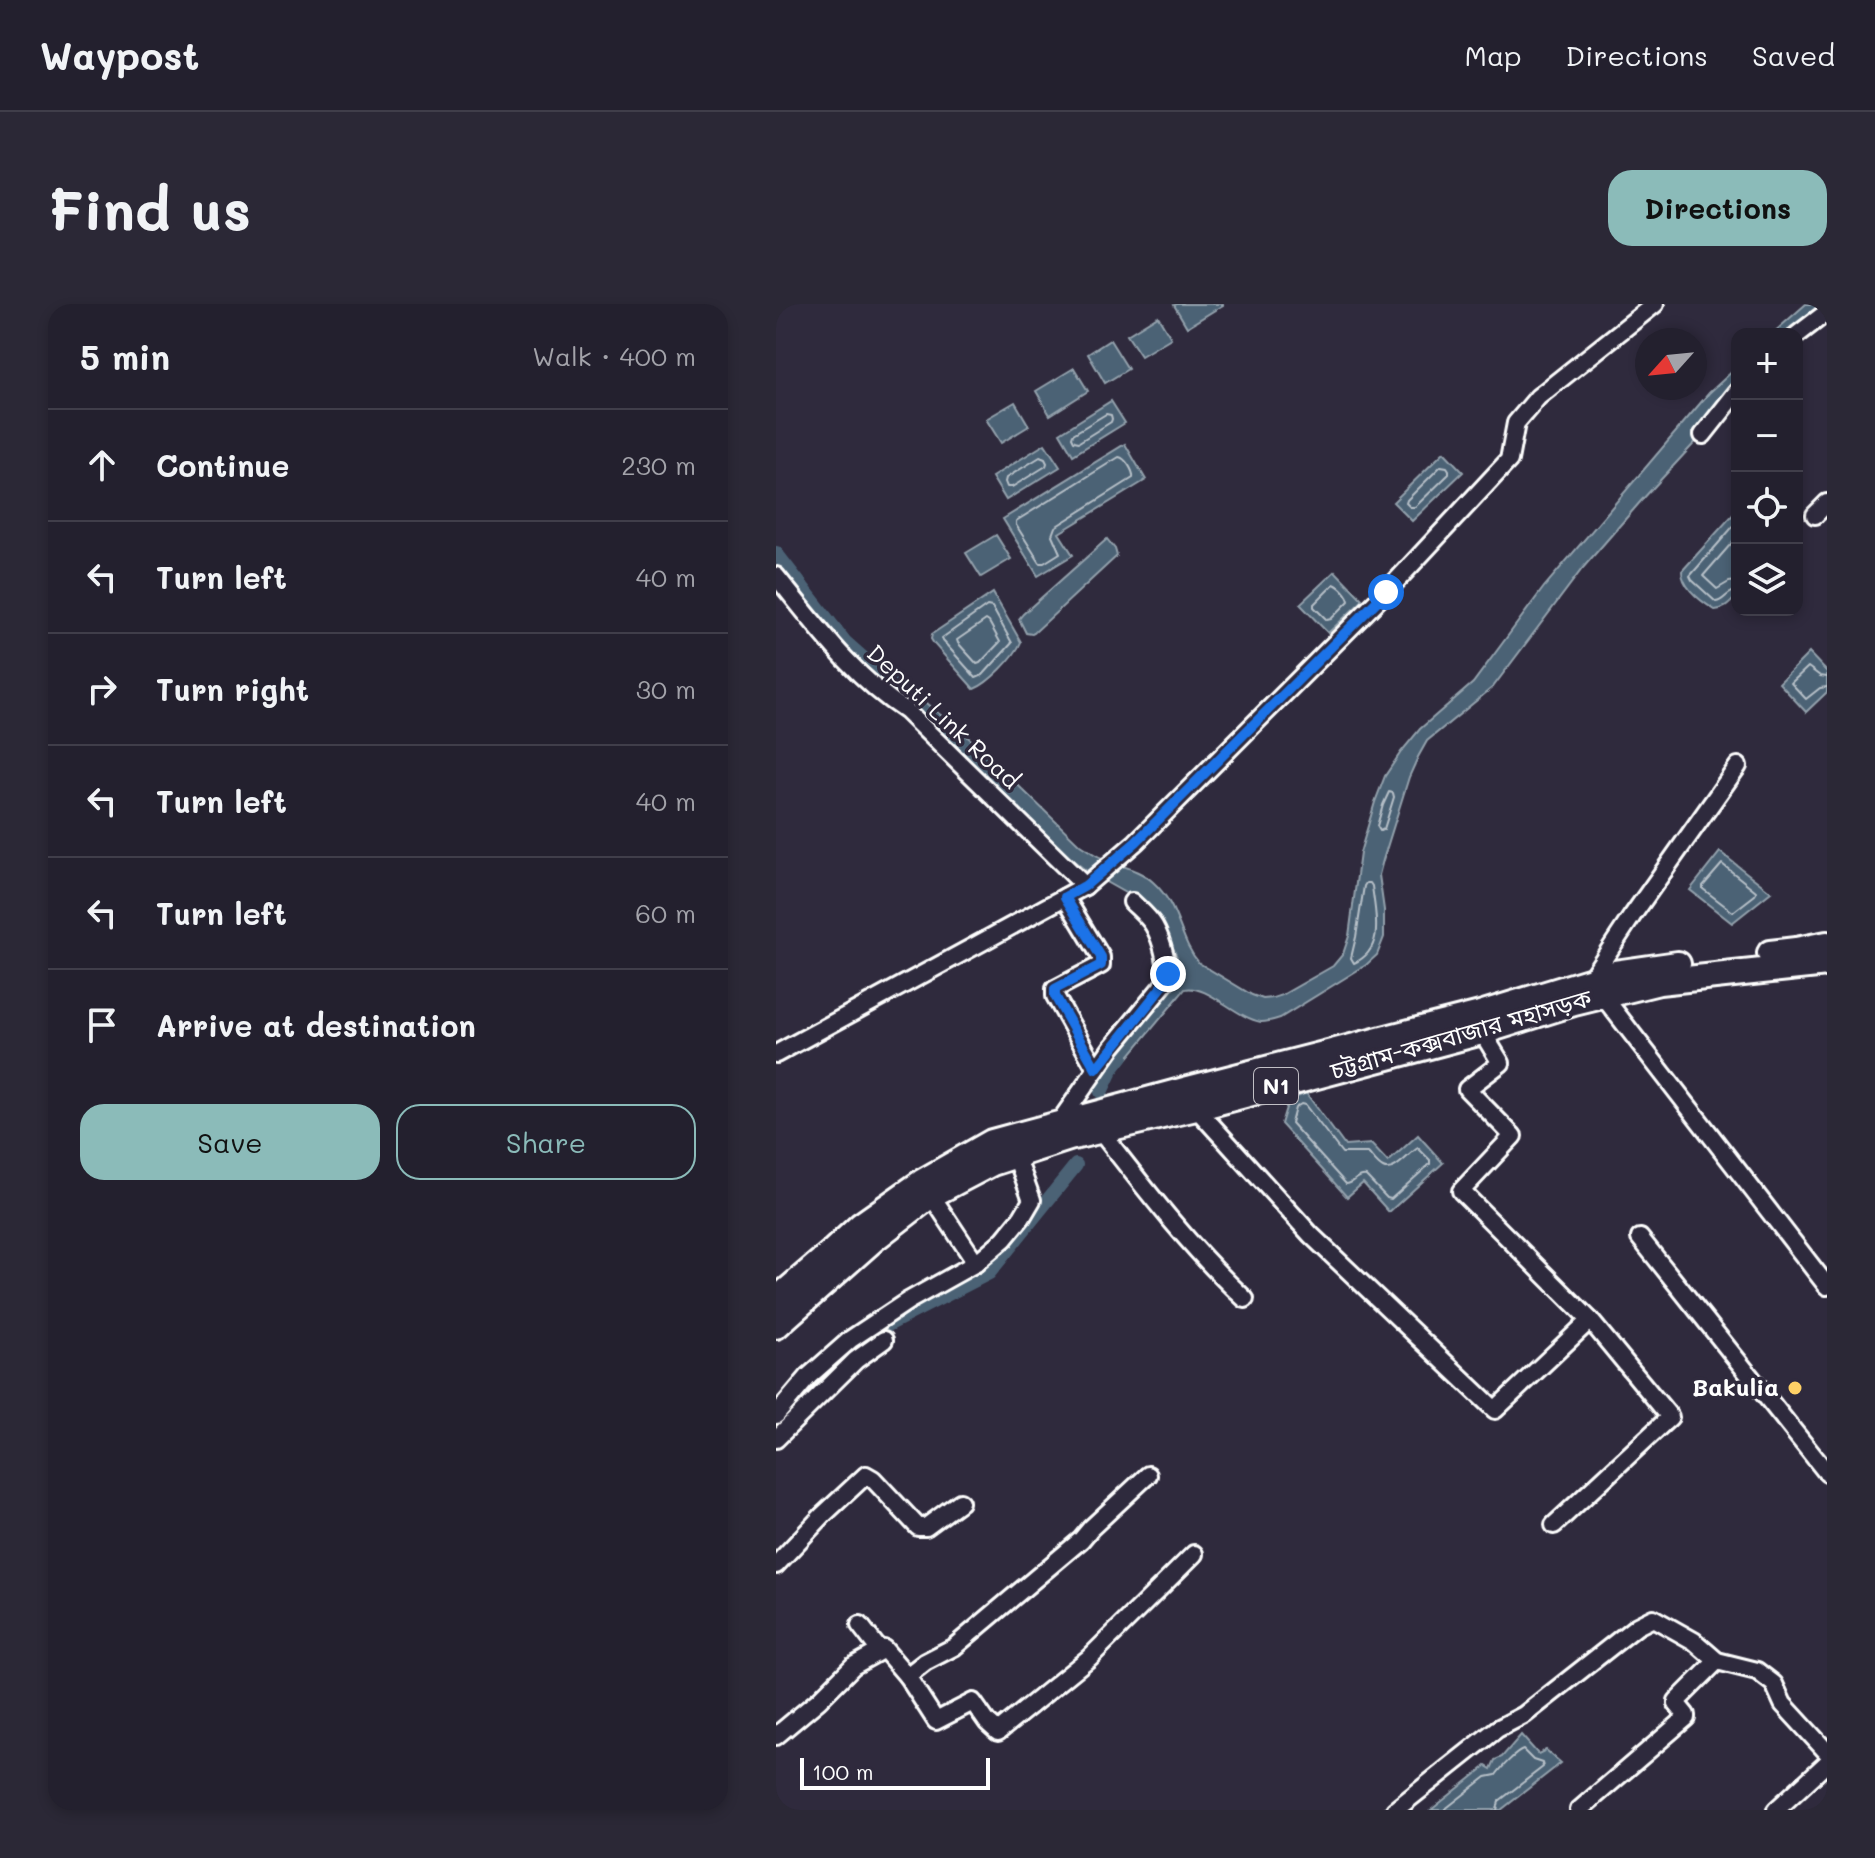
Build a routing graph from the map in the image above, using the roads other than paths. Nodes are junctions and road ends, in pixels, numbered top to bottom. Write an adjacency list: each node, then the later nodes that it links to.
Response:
1 (1655, 304): 8 (street)
2 (1827, 312): 3 (street)
3 (1803, 330)
4 (1731, 400): 5 (street)
5 (1703, 435)
6 (776, 576): 8 (street, Deputi Link Road)
7 (1738, 766): 13 (street)
8 (1090, 882): 9 (street)
9 (1065, 897): 15 (street); 16 (street)
10 (1132, 902): 16 (street)
11 (1827, 944): 13 (highway, চট্টগ্রাম-কক্সবাজার মহাসড়ক / N1)
12 (1827, 964): 13 (highway, চট্টগ্রাম-কক্সবাজার মহাসড়ক / N1)
13 (1596, 988): 14 (highway, চট্টগ্রাম-কক্সবাজার মহাসড়ক / N1); 18 (highway, চট্টগ্রাম-কক্সবাজার মহাসড়ক / N1); 26 (street)
14 (1482, 1032): 17 (highway, চট্টগ্রাম-কক্সবাজার মহাসড়ক / N1); 29 (street)
15 (776, 1054)
16 (1096, 1069): 18 (street)
17 (1196, 1108): 19 (highway, চট্টগ্রাম-কক্সবাজার মহাসড়ক / N1); 29 (street)
18 (1058, 1124): 23 (highway, চট্টগ্রাম-কক্সবাজার মহাসড়ক / N1)
19 (1101, 1132): 20 (highway, চট্টগ্রাম-কক্সবাজার মহাসড়ক / N1); 27 (street)
20 (1016, 1156): 21 (highway, চট্টগ্রাম-কক্সবাজার মহাসড়ক / N1); 24 (street)
21 (931, 1195): 23 (highway, চট্টগ্রাম-কক্সবাজার মহাসড়ক / N1); 24 (street)
22 (1640, 1238): 34 (street)
23 (833, 1259): 25 (street); 28 (highway, চট্টগ্রাম-কক্সবাজার মহাসড়ক / N1); 30 (highway, চট্টগ্রাম-কক্সবাজার মহাসড়ক / N1)
24 (976, 1263): 32 (street)
25 (776, 1286)
26 (1827, 1286)
27 (1245, 1299)
28 (776, 1300)
29 (1590, 1320): 37 (street)
30 (776, 1326)
31 (884, 1340): 33 (street)
32 (776, 1415)
33 (776, 1439)
34 (1827, 1473)
35 (1148, 1475): 43 (street)
36 (960, 1502): 39 (street)
37 (1554, 1525)
38 (1194, 1554): 43 (street)
39 (776, 1565)
40 (860, 1625): 41 (street)
41 (880, 1651): 43 (street); 44 (street)
42 (1717, 1661): 45 (street); 47 (street); 48 (street)
43 (907, 1676)
44 (776, 1736)
45 (1827, 1752)
46 (1827, 1763): 49 (street)
47 (1395, 1810)
48 (1579, 1810)
49 (1776, 1810)

